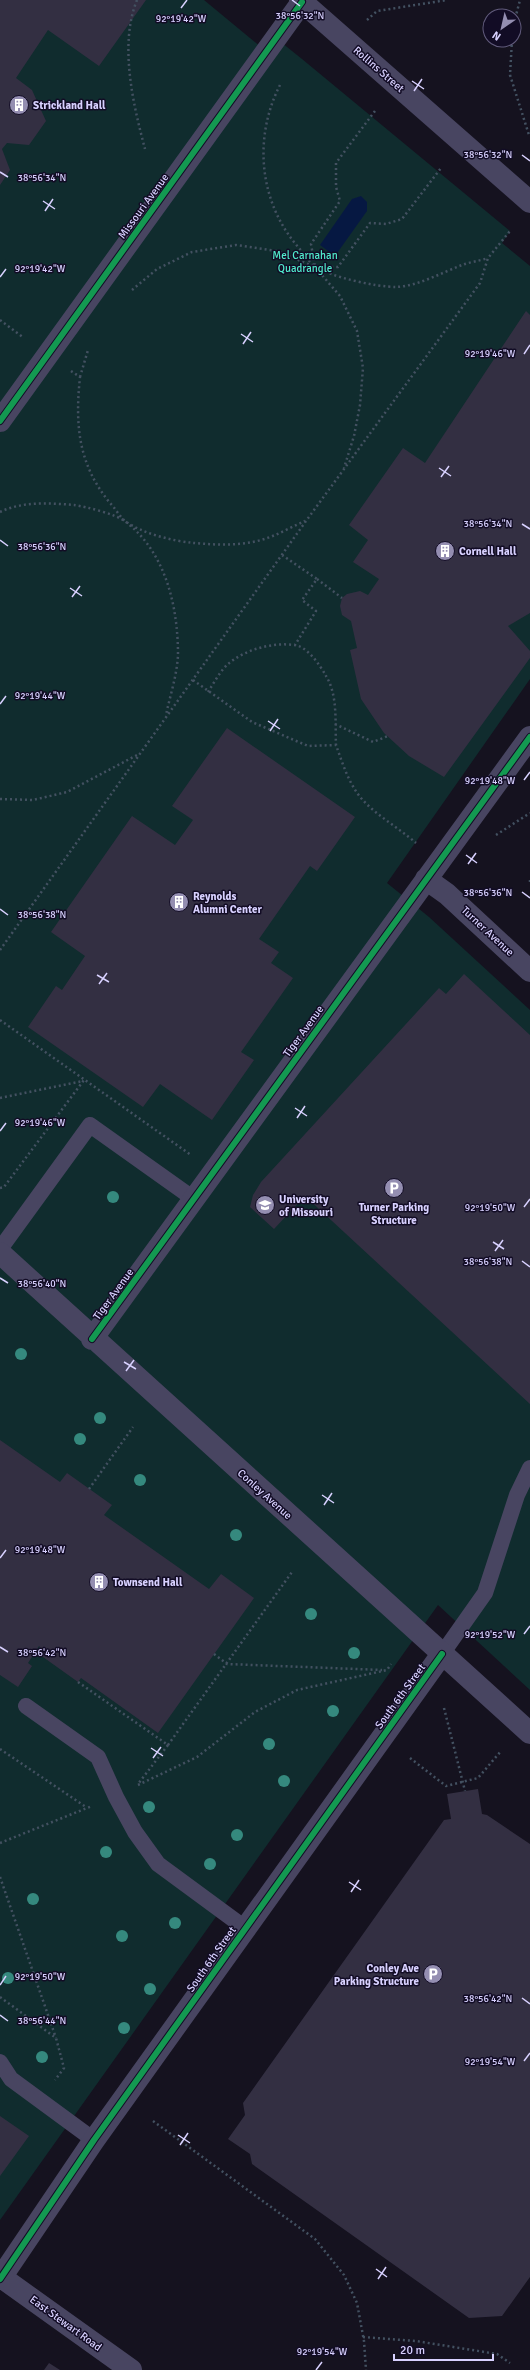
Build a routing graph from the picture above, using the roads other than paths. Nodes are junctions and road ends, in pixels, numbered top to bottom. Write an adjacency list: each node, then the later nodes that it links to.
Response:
1 (301, 1): 2 (street, Rollins Street); 3 (street, Missouri Avenue)
2 (530, 202)
3 (0, 421)
4 (530, 737): 5 (street, Tiger Avenue)
5 (426, 879): 6 (street, Turner Avenue); 7 (street, Tiger Avenue)
6 (530, 971)
7 (194, 1199): 8 (lane); 10 (street, Tiger Avenue)
8 (0, 1249)
9 (0, 1253): 10 (street, Conley Avenue)
10 (92, 1339): 12 (street, Conley Avenue)
11 (530, 1468): 12 (lane)
12 (442, 1654): 14 (street, Conley Avenue); 15 (street, South 6th Street)
13 (26, 1706): 15 (lane)
14 (530, 1734)
15 (245, 1928): 17 (street, South 6th Street)
16 (0, 2062): 17 (lane)
17 (94, 2140): 18 (street, South 6th Street)
18 (1, 2278): 19 (street, East Stewart Road)
19 (131, 2370)

